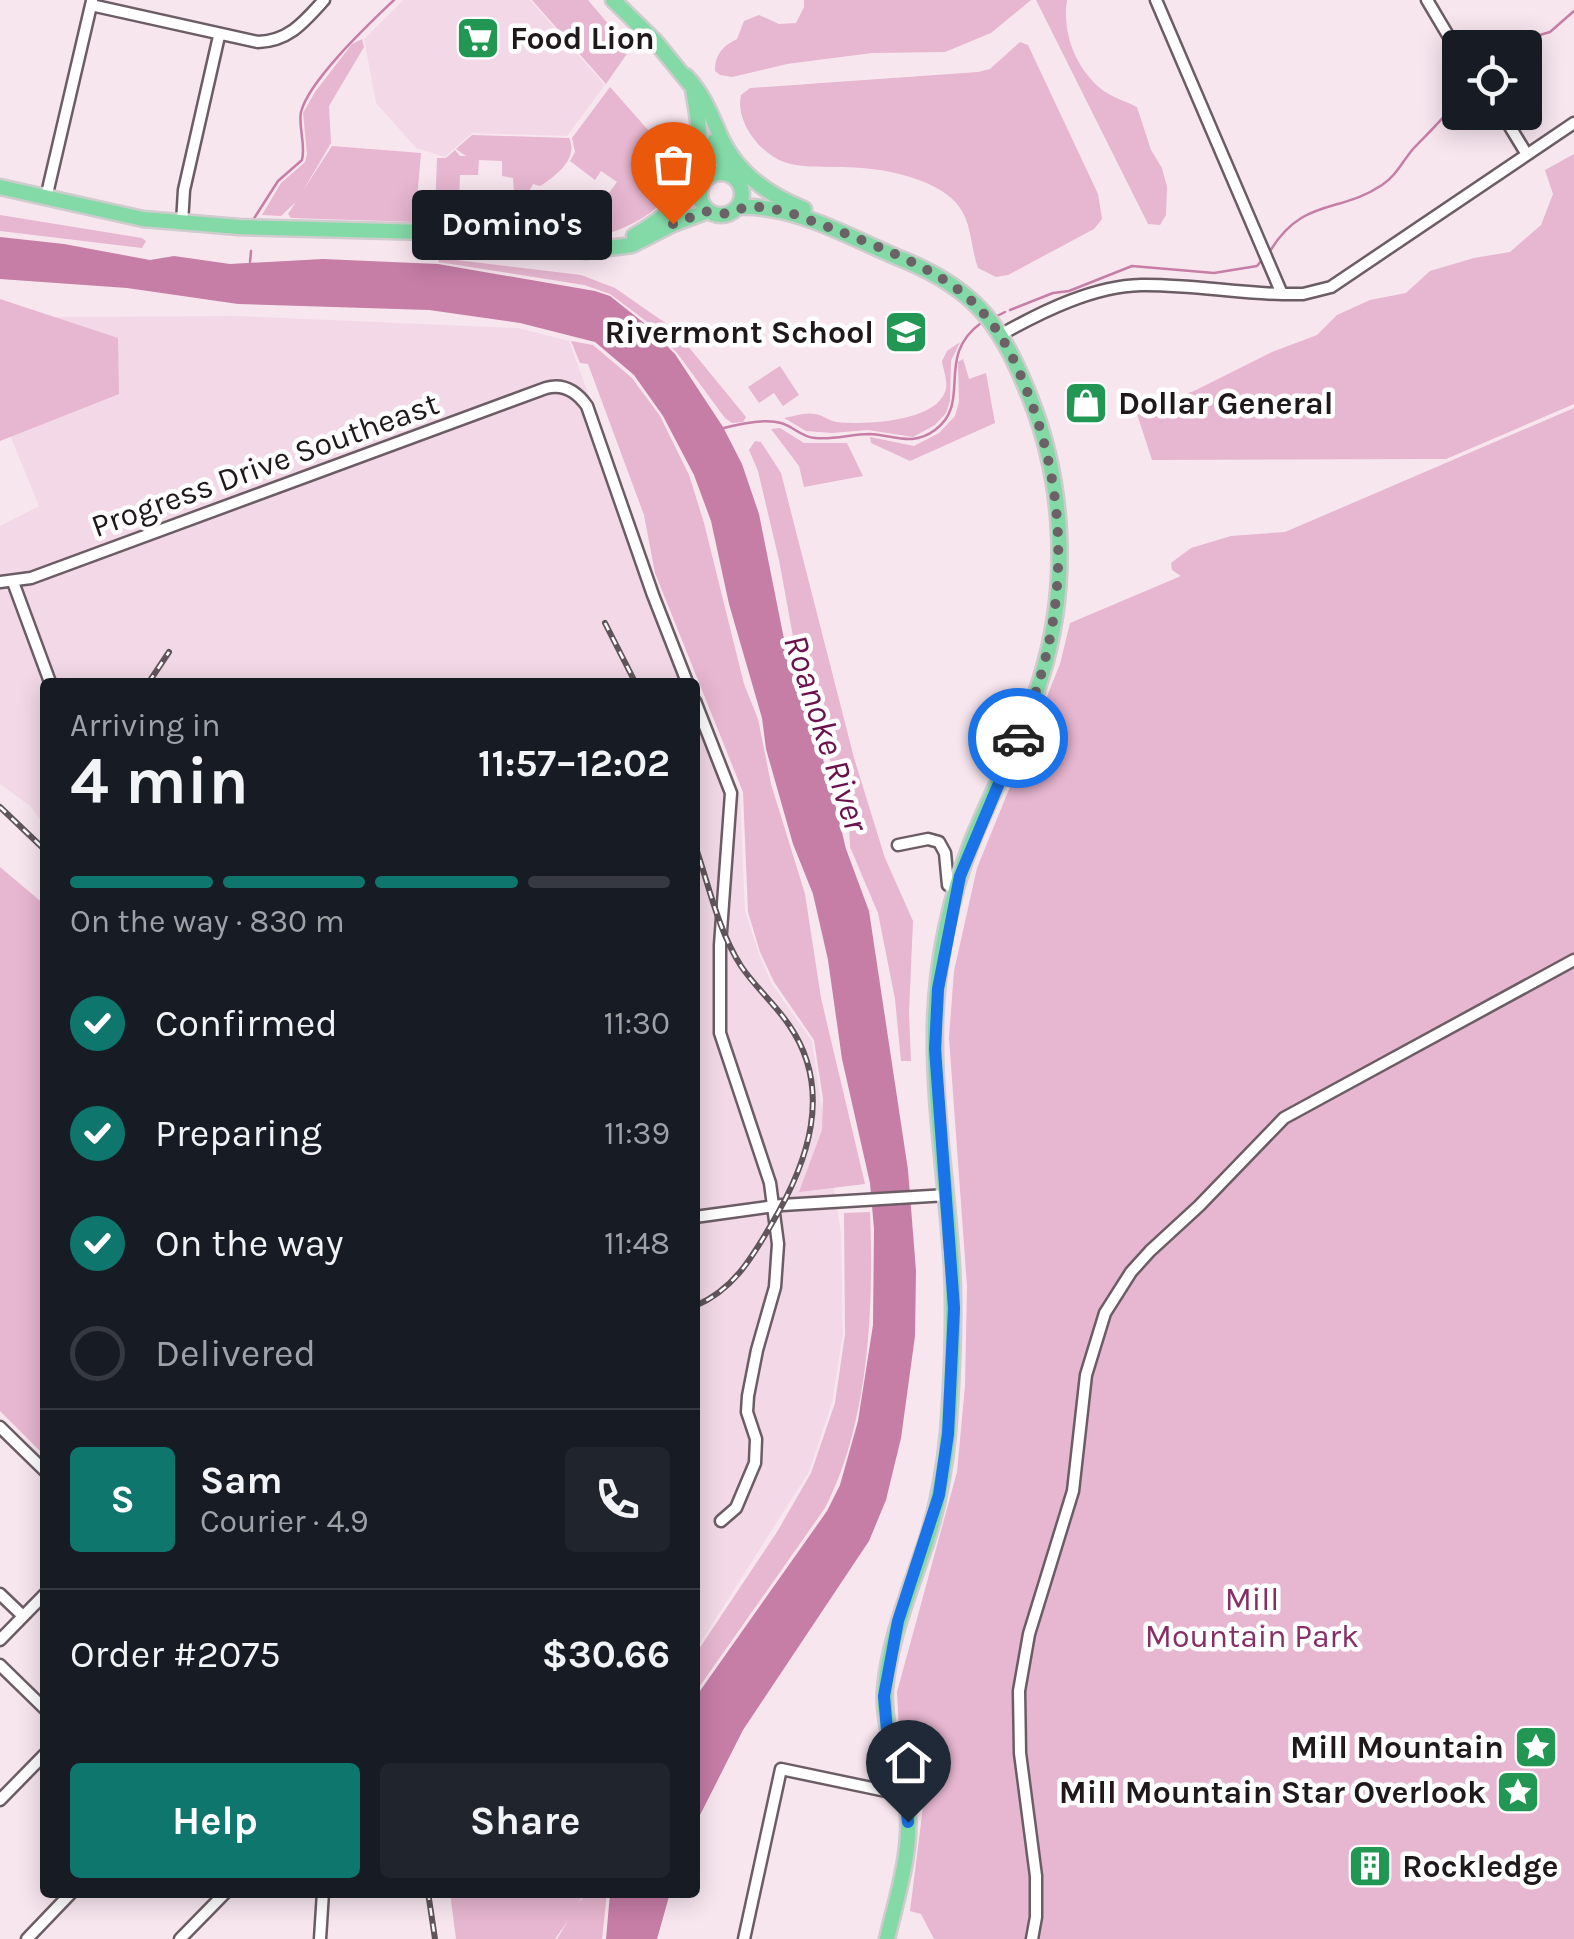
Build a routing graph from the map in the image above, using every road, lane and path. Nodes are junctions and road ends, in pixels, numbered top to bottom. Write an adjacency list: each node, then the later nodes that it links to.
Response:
1 (324, 0): 7 (street)
2 (614, 0): 8 (main road)
3 (1156, 0): 25 (street)
4 (1427, 0): 6 (street)
5 (92, 3): 7 (street); 17 (street)
6 (1445, 30)
7 (219, 36): 21 (street)
8 (690, 83): 11 (main road); 23 (main road); 24 (main road)
9 (1574, 122): 12 (street)
10 (1513, 130): 12 (street)
11 (710, 133): 13 (main road); 14 (main road)
12 (1526, 153): 25 (street)
13 (710, 175): 14 (main road); 16 (main road)
14 (738, 180): 18 (main road); 20 (main road)
15 (0, 187): 17 (main road)
16 (700, 196): 19 (main road); 22 (main road)
17 (46, 198): 21 (main road)
18 (738, 207): 19 (main road); 20 (main road)
19 (708, 211): 22 (main road)
20 (788, 212): 23 (main road)
21 (182, 223): 24 (main road)
22 (673, 224): 24 (main road)
23 (836, 231): 26 (main road)
24 (614, 248)
25 (1282, 294): 26 (street)
26 (1002, 334): 33 (main road)
27 (0, 582): 28 (street, Progress Drive Southeast)
28 (13, 582): 29 (street); 30 (street, Progress Drive Southeast)
29 (49, 678)
30 (685, 678)
31 (700, 714): 36 (street)
32 (898, 845): 33 (street)
33 (956, 890): 35 (main road)
34 (1574, 960): 58 (street)
35 (946, 1195): 36 (street); 48 (main road)
36 (774, 1206): 37 (street); 40 (street)
37 (700, 1216)
38 (0, 1428): 39 (street)
39 (40, 1466)
40 (721, 1521)
41 (0, 1594): 43 (street)
42 (40, 1599): 43 (street)
43 (23, 1616): 44 (street)
44 (0, 1640)
45 (0, 1665): 46 (street)
46 (40, 1704)
47 (40, 1759): 49 (street)
48 (905, 1795): 56 (street); 57 (main road)
49 (0, 1800)
50 (66, 1898): 54 (street)
51 (221, 1898): 53 (street)
52 (323, 1898): 55 (street)
53 (186, 1937)
54 (27, 1939)
55 (320, 1939)
56 (744, 1939)
57 (888, 1939)
58 (1032, 1939)

